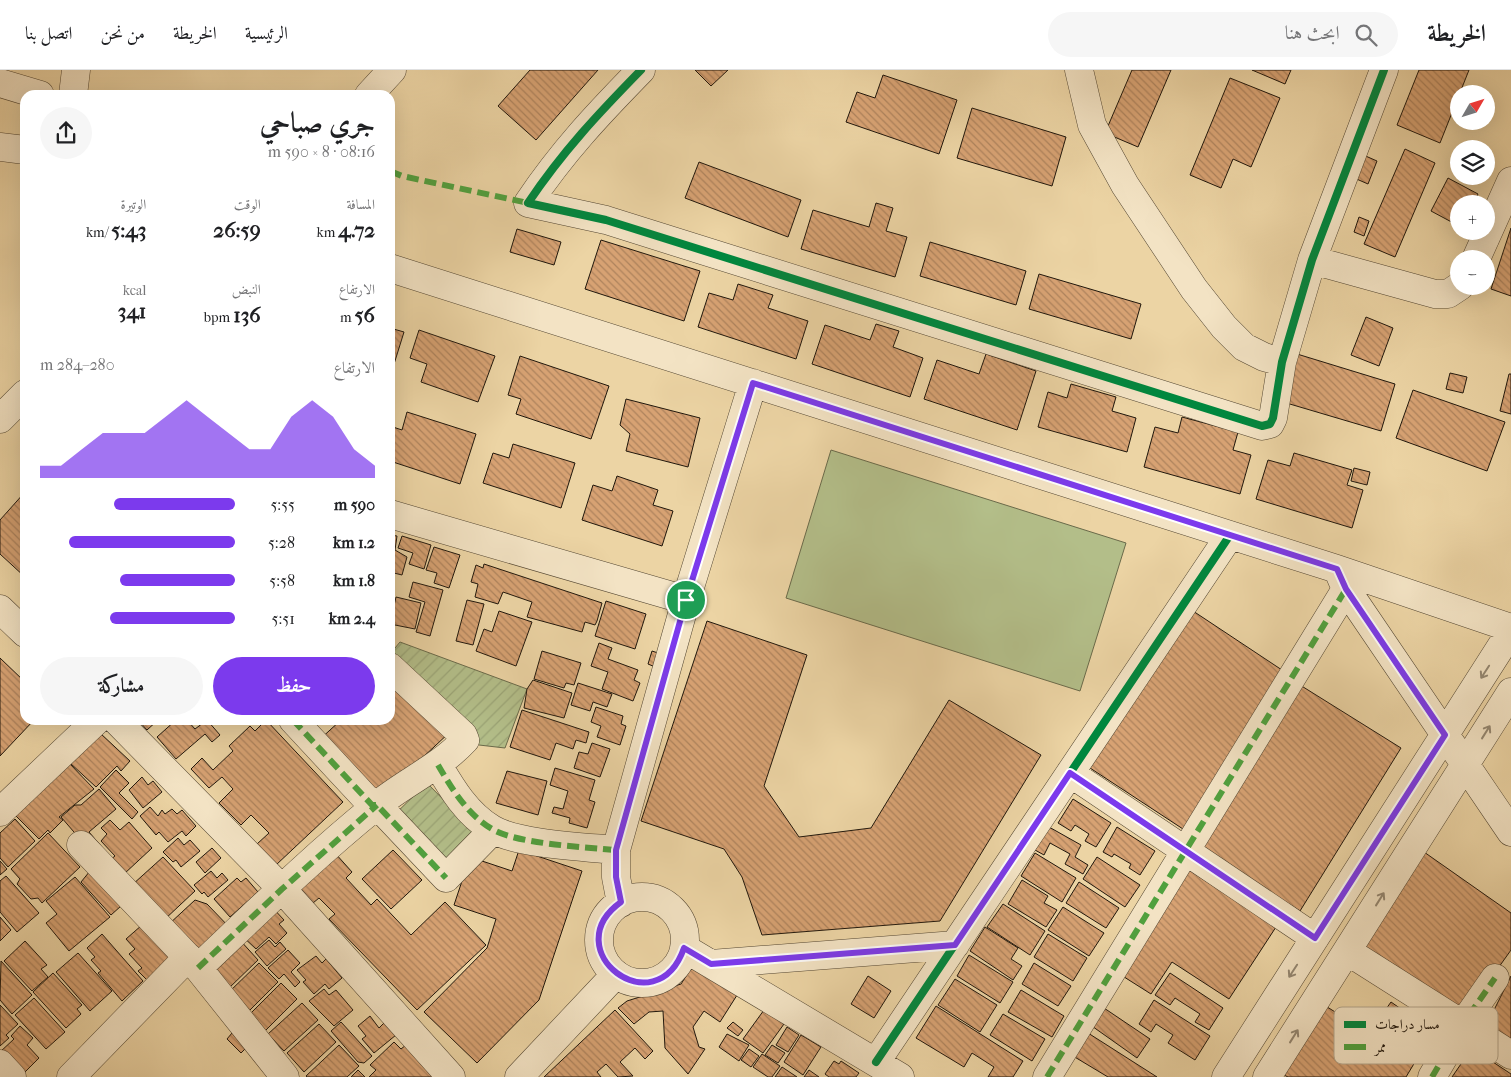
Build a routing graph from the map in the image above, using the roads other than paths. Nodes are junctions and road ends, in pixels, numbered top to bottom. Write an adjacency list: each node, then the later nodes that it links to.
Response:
1 (76, 70): 8 (street)
2 (392, 70): 9 (street)
3 (642, 70): 17 (street)
4 (1079, 70): 17 (street)
5 (1384, 70): 14 (street)
6 (0, 83): 7 (street)
7 (23, 90)
8 (74, 90)
9 (374, 90)
10 (0, 147): 11 (street)
11 (20, 149)
12 (1511, 181): 13 (street)
13 (1480, 250)
14 (1312, 260): 16 (street); 17 (street)
15 (395, 270): 18 (street)
16 (1450, 293)
17 (1282, 362)
18 (753, 383): 22 (street); 24 (street)
19 (20, 399): 20 (street)
20 (0, 419)
21 (395, 515): 24 (street)
22 (1230, 536): 23 (street); 36 (street)
23 (1342, 579): 27 (street); 33 (street); 43 (street)
24 (686, 600): 42 (street)
25 (0, 609): 26 (street)
26 (20, 628)
27 (1511, 630): 33 (street, one-way to 33)
28 (395, 672): 34 (street)
29 (1511, 692): 35 (street, one-way to 29)
30 (92, 725): 38 (street)
31 (121, 725): 44 (street)
32 (298, 725): 37 (street)
33 (1445, 735): 35 (street); 46 (street)
34 (438, 765): 37 (street); 39 (street)
35 (1465, 765): 40 (street); 49 (street, one-way to 35)
36 (1070, 773): 43 (street); 47 (street)
37 (377, 805): 39 (street); 44 (street)
38 (0, 812)
39 (493, 830): 42 (street)
40 (1511, 832)
41 (81, 845): 50 (street)
42 (616, 850): 45 (street)
43 (1186, 851): 46 (street); 67 (street)
44 (282, 889): 50 (street); 64 (street)
45 (621, 902): 48 (street); 52 (street)
46 (1315, 938): 68 (street, one-way to 68)
47 (955, 945): 51 (street); 58 (street)
48 (684, 948): 51 (street); 52 (street)
49 (1348, 951): 54 (street); 69 (street, one-way to 49)
50 (193, 962): 62 (street); 63 (street)
51 (711, 964): 58 (street)
52 (616, 974): 65 (street)
53 (1495, 978): 55 (street)
54 (1436, 1007)
55 (1475, 1007)
56 (1498, 1047): 57 (street)
57 (1511, 1055)
58 (876, 1062): 66 (street)
59 (0, 1064): 61 (street)
60 (1440, 1064): 70 (street)
61 (12, 1077)
62 (71, 1077)
63 (285, 1077)
64 (451, 1077)
65 (519, 1077)
66 (900, 1077)
67 (1048, 1077)
68 (1226, 1077)
69 (1267, 1077)
70 (1432, 1077)

